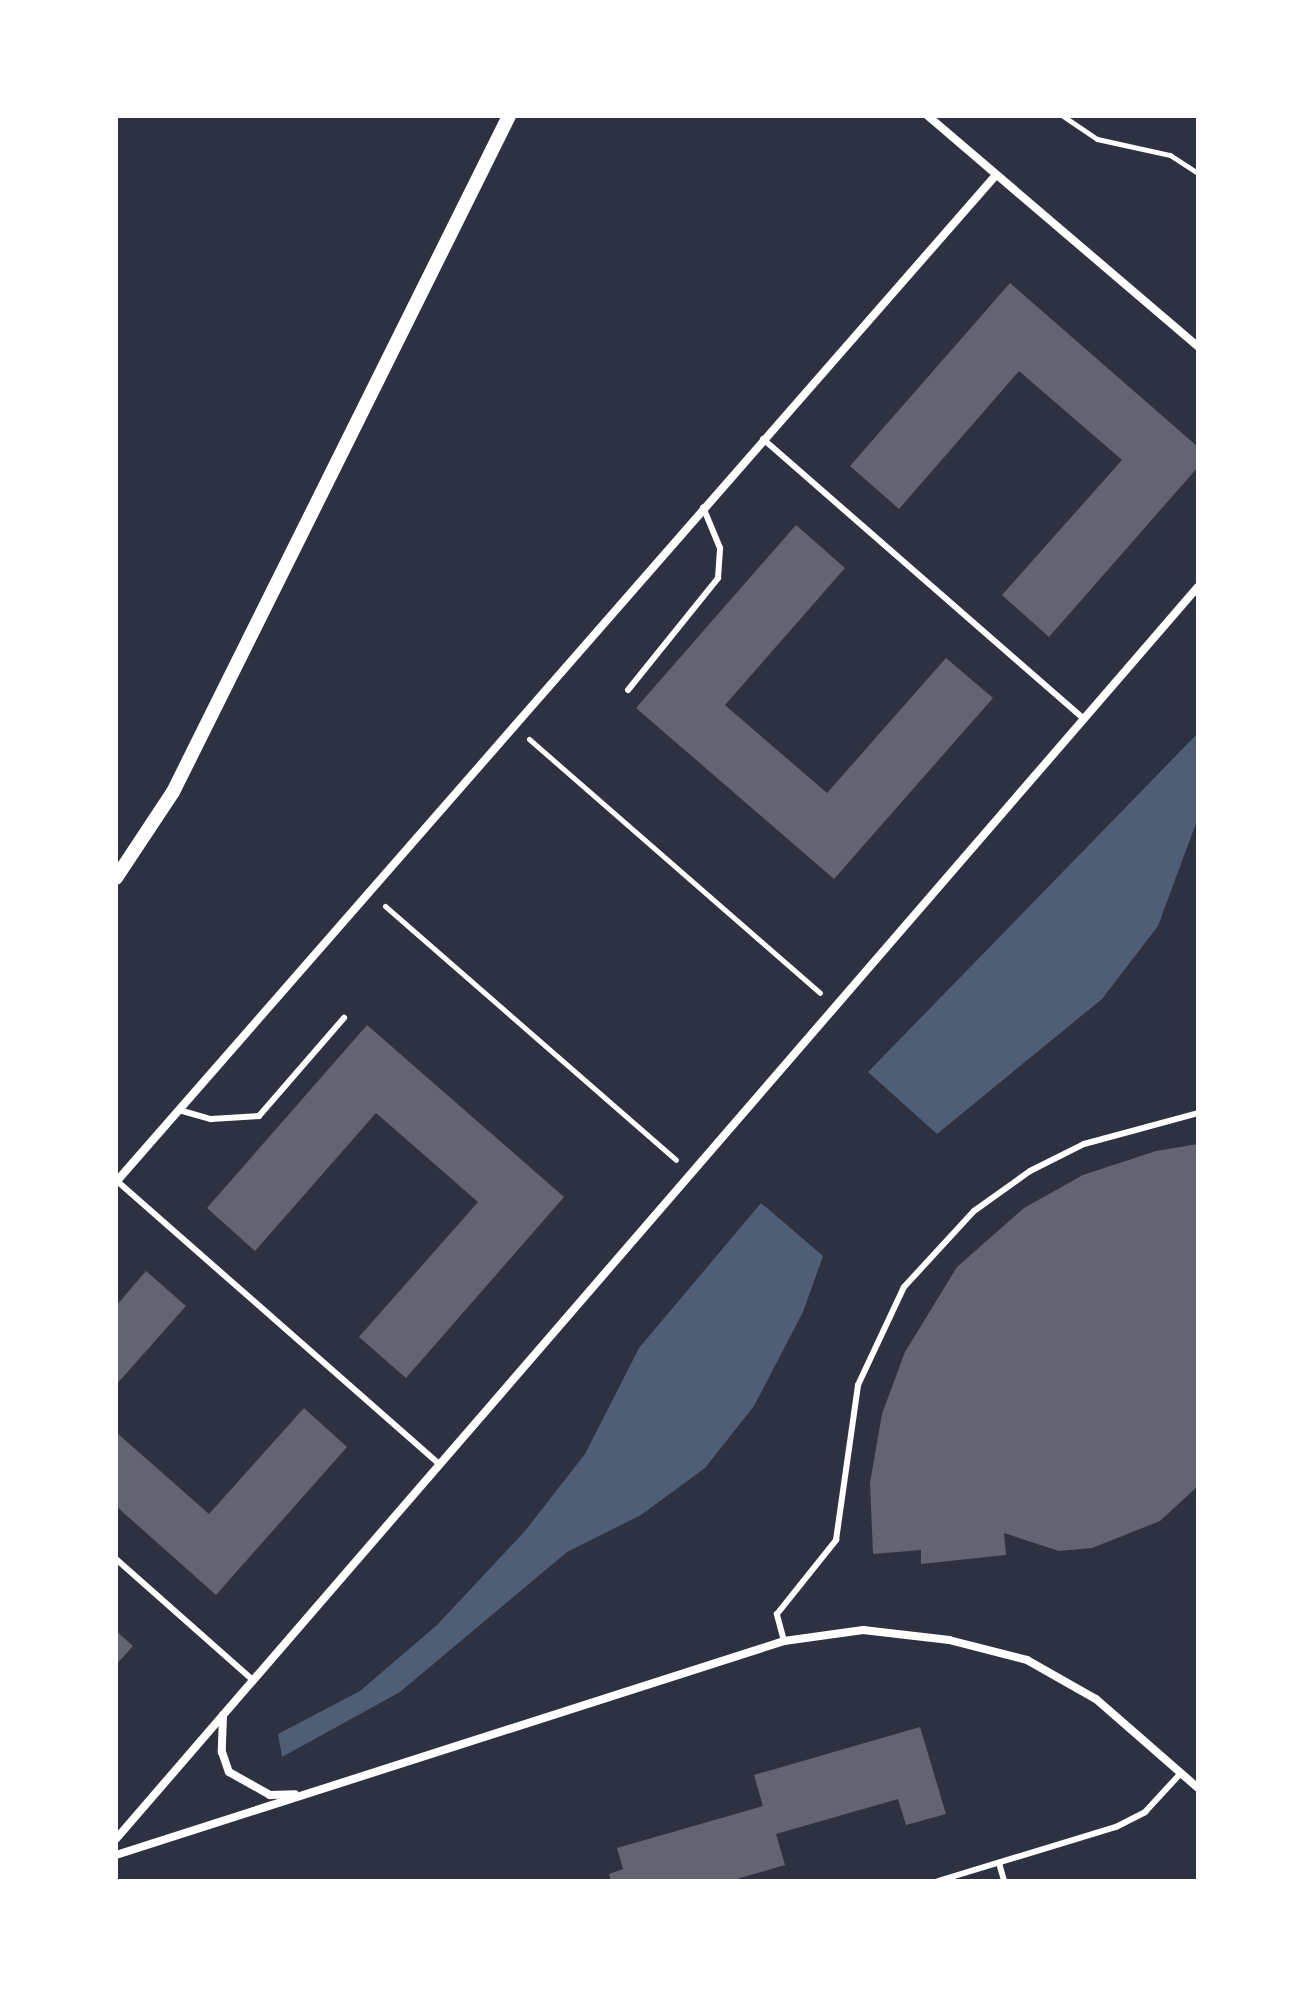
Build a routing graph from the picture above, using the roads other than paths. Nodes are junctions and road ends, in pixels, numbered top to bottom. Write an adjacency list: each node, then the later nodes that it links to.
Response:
1 (509, 116): 10 (street)
2 (928, 116): 3 (street)
3 (996, 175): 4 (street); 5 (street)
4 (1198, 347)
5 (763, 439): 6 (street); 9 (lane)
6 (703, 507): 8 (lane); 12 (street)
7 (1198, 587): 9 (street)
8 (628, 690)
9 (1084, 719): 15 (street)
10 (116, 878)
11 (344, 1018): 12 (lane)
12 (179, 1110): 14 (street)
13 (1198, 1113): 17 (lane)
14 (116, 1182): 15 (lane)
15 (440, 1465): 18 (street)
16 (116, 1559): 18 (lane)
17 (784, 1641): 20 (street); 22 (street)
18 (253, 1680): 19 (street)
19 (223, 1715): 22 (street); 23 (street)
20 (1181, 1773): 21 (street); 25 (lane)
21 (1198, 1788)
22 (308, 1793): 24 (street)
23 (116, 1839)
24 (116, 1855)
25 (999, 1863): 26 (lane); 27 (lane)
26 (938, 1881)
27 (1004, 1881)

